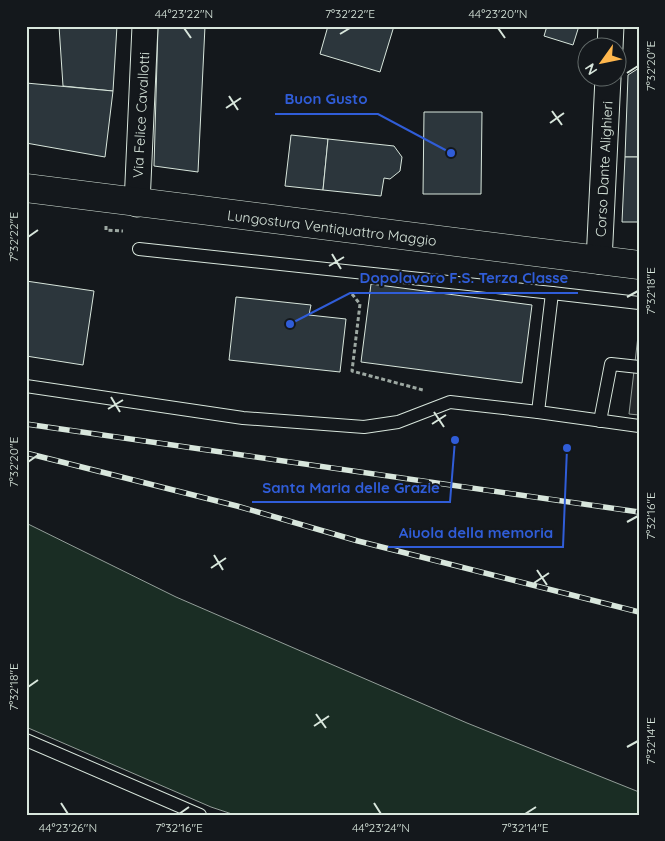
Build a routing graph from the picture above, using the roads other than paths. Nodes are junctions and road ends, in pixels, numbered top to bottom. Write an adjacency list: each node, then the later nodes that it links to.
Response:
1 (145, 26): 4 (street, Via Felice Cavallotti)
2 (608, 88): 6 (street, Corso Dante Alighieri)
3 (26, 188): 4 (street, Lungostura Ventiquattro Maggio)
4 (137, 204): 6 (street, Lungostura Ventiquattro Maggio)
5 (139, 249): 8 (lane)
6 (599, 261): 7 (street, Lungostura Ventiquattro Maggio)
7 (639, 265)
8 (552, 293): 9 (lane); 12 (lane)
9 (639, 303)
10 (639, 367): 13 (lane)
11 (26, 386): 12 (lane)
12 (538, 412): 13 (lane)
13 (600, 421): 14 (lane)
14 (639, 426)
15 (26, 740): 16 (lane)
16 (200, 815)

